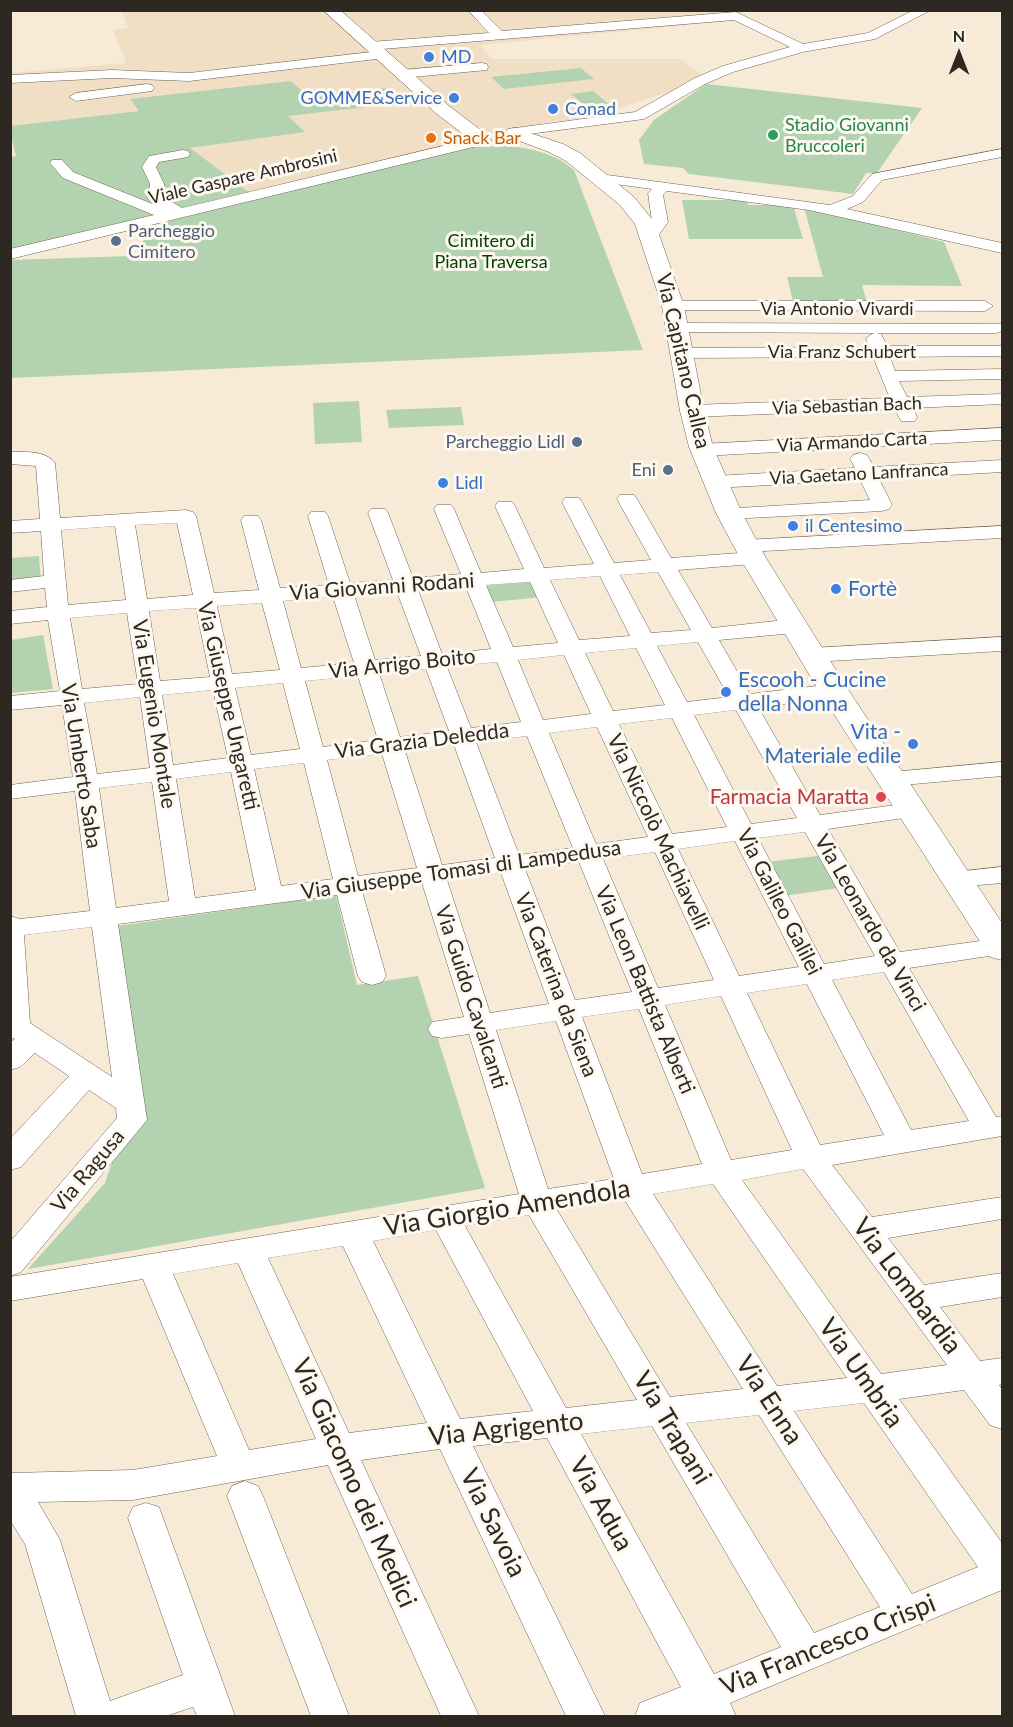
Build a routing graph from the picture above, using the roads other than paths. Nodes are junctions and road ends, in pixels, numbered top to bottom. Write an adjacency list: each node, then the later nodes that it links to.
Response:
1 (330, 10): 7 (main road)
2 (474, 10): 5 (street)
3 (920, 11): 6 (street)
4 (737, 13): 5 (street); 6 (street)
5 (499, 36): 7 (street)
6 (801, 48): 16 (street)
7 (376, 51): 8 (street); 10 (main road); 11 (street); 14 (street)
8 (287, 52)
9 (482, 67): 10 (street)
10 (402, 74): 13 (main road)
11 (10, 79)
12 (438, 87): 13 (street)
13 (418, 89): 15 (main road)
14 (75, 97)
15 (443, 110): 16 (main road); 17 (main road)
16 (513, 132): 17 (main road); 20 (main road)
17 (485, 140): 20 (main road); 25 (street, Viale Gaspare Ambrosini)
18 (1002, 153): 24 (street)
19 (183, 154): 25 (street)
20 (573, 157): 22 (main road, Via Capitano Callea)
21 (57, 163): 25 (street)
22 (608, 185): 23 (street); 23 (street); 26 (main road, Via Capitano Callea)
23 (655, 188): 24 (street); 26 (street)
24 (832, 210): 27 (street)
25 (172, 214): 28 (street, Viale Gaspare Ambrosini)
26 (650, 236): 33 (main road, Via Capitano Callea)
27 (1002, 248)
28 (10, 254)
29 (864, 306): 30 (street); 31 (street); 33 (street)
30 (985, 306)
31 (872, 328): 32 (street, Via Antonio Vivardi); 33 (street, Via Antonio Vivardi); 35 (street)
32 (996, 328)
33 (677, 329): 35 (street, Via Franz Schubert); 41 (main road, Via Capitano Callea)
34 (1002, 351): 35 (street, Via Franz Schubert)
35 (880, 352): 37 (street)
36 (1002, 374): 37 (street)
37 (888, 376): 38 (street)
38 (901, 404): 39 (street, Via Sebastian Bach); 40 (street, Via Sebastian Bach); 43 (street)
39 (999, 405)
40 (808, 407): 41 (street, Via Sebastian Bach); 45 (street)
41 (692, 411): 46 (main road, Via Capitano Callea)
42 (996, 435): 43 (street, Via Armando Carta); 47 (street)
43 (920, 439): 44 (street, Via Armando Carta)
44 (852, 442): 45 (street, Via Armando Carta); 50 (street)
45 (825, 443): 46 (street, Via Armando Carta)
46 (702, 450): 51 (main road, Via Capitano Callea)
47 (1002, 454)
48 (10, 458): 61 (street, Via Umberto Saba)
49 (1002, 466): 50 (street, Via Gaetano Lanfranca)
50 (867, 473): 51 (street, Via Gaetano Lanfranca); 57 (street)
51 (715, 482): 57 (main road, Via Capitano Callea)
52 (627, 499): 65 (street, Via Leonardo da Vinci)
53 (573, 502): 66 (street, Via Galileo Galilei)
54 (505, 506): 67 (street, Via Niccolò Machiavelli)
55 (444, 509): 68 (street, Via Leon Battista Alberti)
56 (378, 513): 70 (street, Via Caterina da Siena)
57 (729, 513): 64 (main road, Via Capitano Callea)
58 (318, 516): 72 (street, Via Guido Cavalcanti)
59 (124, 520): 61 (street); 74 (street, Via Giuseppe Ungaretti); 75 (street, Via Eugenio Montale)
60 (251, 520): 73 (street)
61 (49, 525): 62 (street); 69 (street, Via Umberto Saba)
62 (10, 527)
63 (1002, 532): 64 (street, Via Giovanni Rodani)
64 (749, 552): 65 (street, Via Giovanni Rodani); 78 (main road, Via Capitano Callea)
65 (664, 565): 66 (street, Via Giovanni Rodani); 79 (street, Via Leonardo da Vinci)
66 (607, 570): 67 (street, Via Giovanni Rodani); 80 (street, Via Galileo Galilei)
67 (537, 575): 68 (street, Via Giovanni Rodani); 82 (street, Via Niccolò Machiavelli)
68 (474, 580): 70 (street, Via Giovanni Rodani); 83 (street, Via Leon Battista Alberti)
69 (55, 581): 71 (street); 76 (street, Via Umberto Saba)
70 (406, 585): 72 (street, Via Giovanni Rodani); 85 (street, Via Caterina da Siena)
71 (10, 586)
72 (341, 590): 73 (street, Via Giovanni Rodani); 86 (street, Via Guido Cavalcanti)
73 (272, 595): 74 (street, Via Giovanni Rodani); 87 (street)
74 (204, 601): 75 (street, Via Giovanni Rodani); 88 (street, Via Giuseppe Ungaretti)
75 (138, 606): 76 (street, Via Giovanni Rodani); 89 (street, Via Eugenio Montale)
76 (58, 612): 77 (street, Via Giovanni Rodani); 91 (street, Via Umberto Saba)
77 (10, 618)
78 (794, 626): 79 (street, Via Arrigo Boito); 84 (main road, Via Capitano Callea)
79 (704, 635): 80 (street, Via Arrigo Boito); 92 (street, Via Leonardo da Vinci)
80 (644, 641): 82 (street, Via Arrigo Boito); 94 (street, Via Galileo Galilei)
81 (1002, 644): 84 (street)
82 (572, 648): 83 (street, Via Arrigo Boito); 95 (street, Via Niccolò Machiavelli)
83 (505, 654): 85 (street, Via Arrigo Boito); 96 (street, Via Leon Battista Alberti)
84 (812, 655): 90 (main road, Via Capitano Callea)
85 (434, 661): 86 (street, Via Arrigo Boito); 97 (street, Via Caterina da Siena)
86 (366, 668): 87 (street, Via Arrigo Boito); 98 (street, Via Guido Cavalcanti)
87 (293, 675): 88 (street, Via Arrigo Boito); 99 (street)
88 (223, 681): 89 (street, Via Arrigo Boito); 100 (street, Via Giuseppe Ungaretti)
89 (150, 689): 91 (street, Via Arrigo Boito); 102 (street, Via Eugenio Montale)
90 (834, 691): 92 (street, Via Grazia Deledda); 103 (main road, Via Capitano Callea)
91 (70, 696): 93 (street, Via Arrigo Boito); 104 (street, Via Umberto Saba)
92 (743, 702): 94 (street, Via Grazia Deledda); 107 (street, Via Leonardo da Vinci)
93 (10, 703)
94 (680, 710): 95 (street, Via Grazia Deledda); 108 (street, Via Galileo Galilei)
95 (605, 719): 96 (street, Via Grazia Deledda); 109 (street, Via Niccolò Machiavelli)
96 (535, 728): 97 (street, Via Grazia Deledda); 110 (street, Via Leon Battista Alberti)
97 (462, 736): 98 (street, Via Grazia Deledda); 111 (street, Via Caterina da Siena)
98 (391, 745): 99 (street, Via Grazia Deledda); 112 (street, Via Guido Cavalcanti)
99 (315, 755): 100 (street, Via Grazia Deledda); 115 (street)
100 (241, 764): 102 (street, Via Grazia Deledda); 116 (street, Via Giuseppe Ungaretti)
101 (1002, 770): 103 (street)
102 (163, 773): 104 (street, Via Grazia Deledda); 117 (street, Via Eugenio Montale)
103 (892, 779): 106 (main road, Via Capitano Callea)
104 (86, 783): 105 (street, Via Grazia Deledda); 118 (street, Via Umberto Saba)
105 (10, 792)
106 (910, 810): 107 (street, Via Giuseppe Tomasi di Lampedusa); 114 (main road, Via Capitano Callea)
107 (812, 823): 108 (street, Via Giuseppe Tomasi di Lampedusa); 121 (street, Via Leonardo da Vinci)
108 (743, 832): 109 (street, Via Giuseppe Tomasi di Lampedusa); 122 (street, Via Galileo Galilei)
109 (663, 843): 110 (street, Via Giuseppe Tomasi di Lampedusa); 124 (street, Via Niccolò Machiavelli)
110 (588, 853): 111 (street, Via Giuseppe Tomasi di Lampedusa); 125 (street, Via Leon Battista Alberti)
111 (510, 863): 112 (street, Via Giuseppe Tomasi di Lampedusa); 126 (street, Via Caterina da Siena)
112 (432, 874): 115 (street, Via Giuseppe Tomasi di Lampedusa); 127 (street, Via Guido Cavalcanti)
113 (1002, 875): 114 (street)
114 (956, 879): 120 (main road, Via Capitano Callea)
115 (350, 885): 116 (street, Via Giuseppe Tomasi di Lampedusa); 123 (street)
116 (270, 896): 117 (street, Via Giuseppe Tomasi di Lampedusa)
117 (183, 908): 118 (street, Via Giuseppe Tomasi di Lampedusa)
118 (104, 918): 119 (street, Via Giuseppe Tomasi di Lampedusa); 132 (street, Via Umberto Saba)
119 (11, 927): 128 (street)
120 (999, 938): 121 (street)
121 (893, 963): 122 (street); 133 (street, Via Leonardo da Vinci)
122 (816, 974): 124 (street); 134 (street, Via Galileo Galilei)
123 (372, 976)
124 (730, 987): 125 (street); 135 (street, Via Niccolò Machiavelli)
125 (648, 999): 126 (street); 137 (street, Via Leon Battista Alberti)
126 (566, 1011): 127 (street); 138 (street, Via Caterina da Siena)
127 (480, 1024): 129 (street); 139 (street, Via Guido Cavalcanti)
128 (20, 1029): 130 (street); 131 (street, Via Ragusa)
129 (442, 1029)
130 (10, 1060)
131 (87, 1074): 132 (street, Via Ragusa); 136 (street)
132 (131, 1104): 145 (street, Via Ragusa)
133 (995, 1128): 134 (street, Via Giorgio Amendola)
134 (903, 1143): 135 (street, Via Giorgio Amendola)
135 (811, 1158): 137 (street, Via Giorgio Amendola); 142 (street, Via Lombardia)
136 (10, 1159)
137 (721, 1173): 138 (street, Via Giorgio Amendola); 151 (street, Via Umbria)
138 (632, 1187): 139 (street, Via Giorgio Amendola); 152 (street, Via Enna)
139 (537, 1203): 141 (street, Via Giorgio Amendola); 153 (street, Via Trapani)
140 (1002, 1208): 142 (street)
141 (445, 1218): 143 (street, Via Giorgio Amendola); 155 (street, Via Adua)
142 (864, 1230): 149 (street, Via Lombardia)
143 (353, 1233): 144 (street, Via Giorgio Amendola); 156 (street, Via Savoia)
144 (249, 1250): 146 (street, Via Giorgio Amendola); 157 (street, Via Giacomo dei Medici)
145 (10, 1264)
146 (153, 1266): 148 (street, Via Giorgio Amendola); 158 (street)
147 (1002, 1285): 149 (street)
148 (10, 1289)
149 (916, 1299): 150 (street, Via Lombardia)
150 (988, 1374): 151 (street, Via Agrigento); 154 (street, Via Lombardia)
151 (873, 1389): 152 (street, Via Agrigento); 161 (street, Via Umbria)
152 (769, 1401): 153 (street, Via Agrigento); 162 (street, Via Enna)
153 (663, 1413): 155 (street, Via Agrigento); 163 (street, Via Trapani)
154 (1002, 1415)
155 (557, 1424): 156 (street, Via Agrigento); 165 (street, Via Adua)
156 (450, 1434): 157 (street, Via Agrigento); 170 (street, Via Savoia)
157 (339, 1449): 158 (street, Via Agrigento); 169 (street, Via Giacomo dei Medici)
158 (242, 1481): 159 (street, Via Agrigento); 168 (street)
159 (10, 1488): 166 (street)
160 (146, 1518): 164 (street)
161 (1002, 1573): 162 (street, Via Francesco Crispi)
162 (905, 1614): 163 (street, Via Francesco Crispi)
163 (806, 1654): 165 (street, Via Francesco Crispi)
164 (210, 1701): 167 (street)
165 (711, 1706): 171 (street, Via Francesco Crispi)
166 (95, 1716)
167 (118, 1716)
168 (330, 1716)
169 (460, 1716)
170 (586, 1716)
171 (654, 1716)

